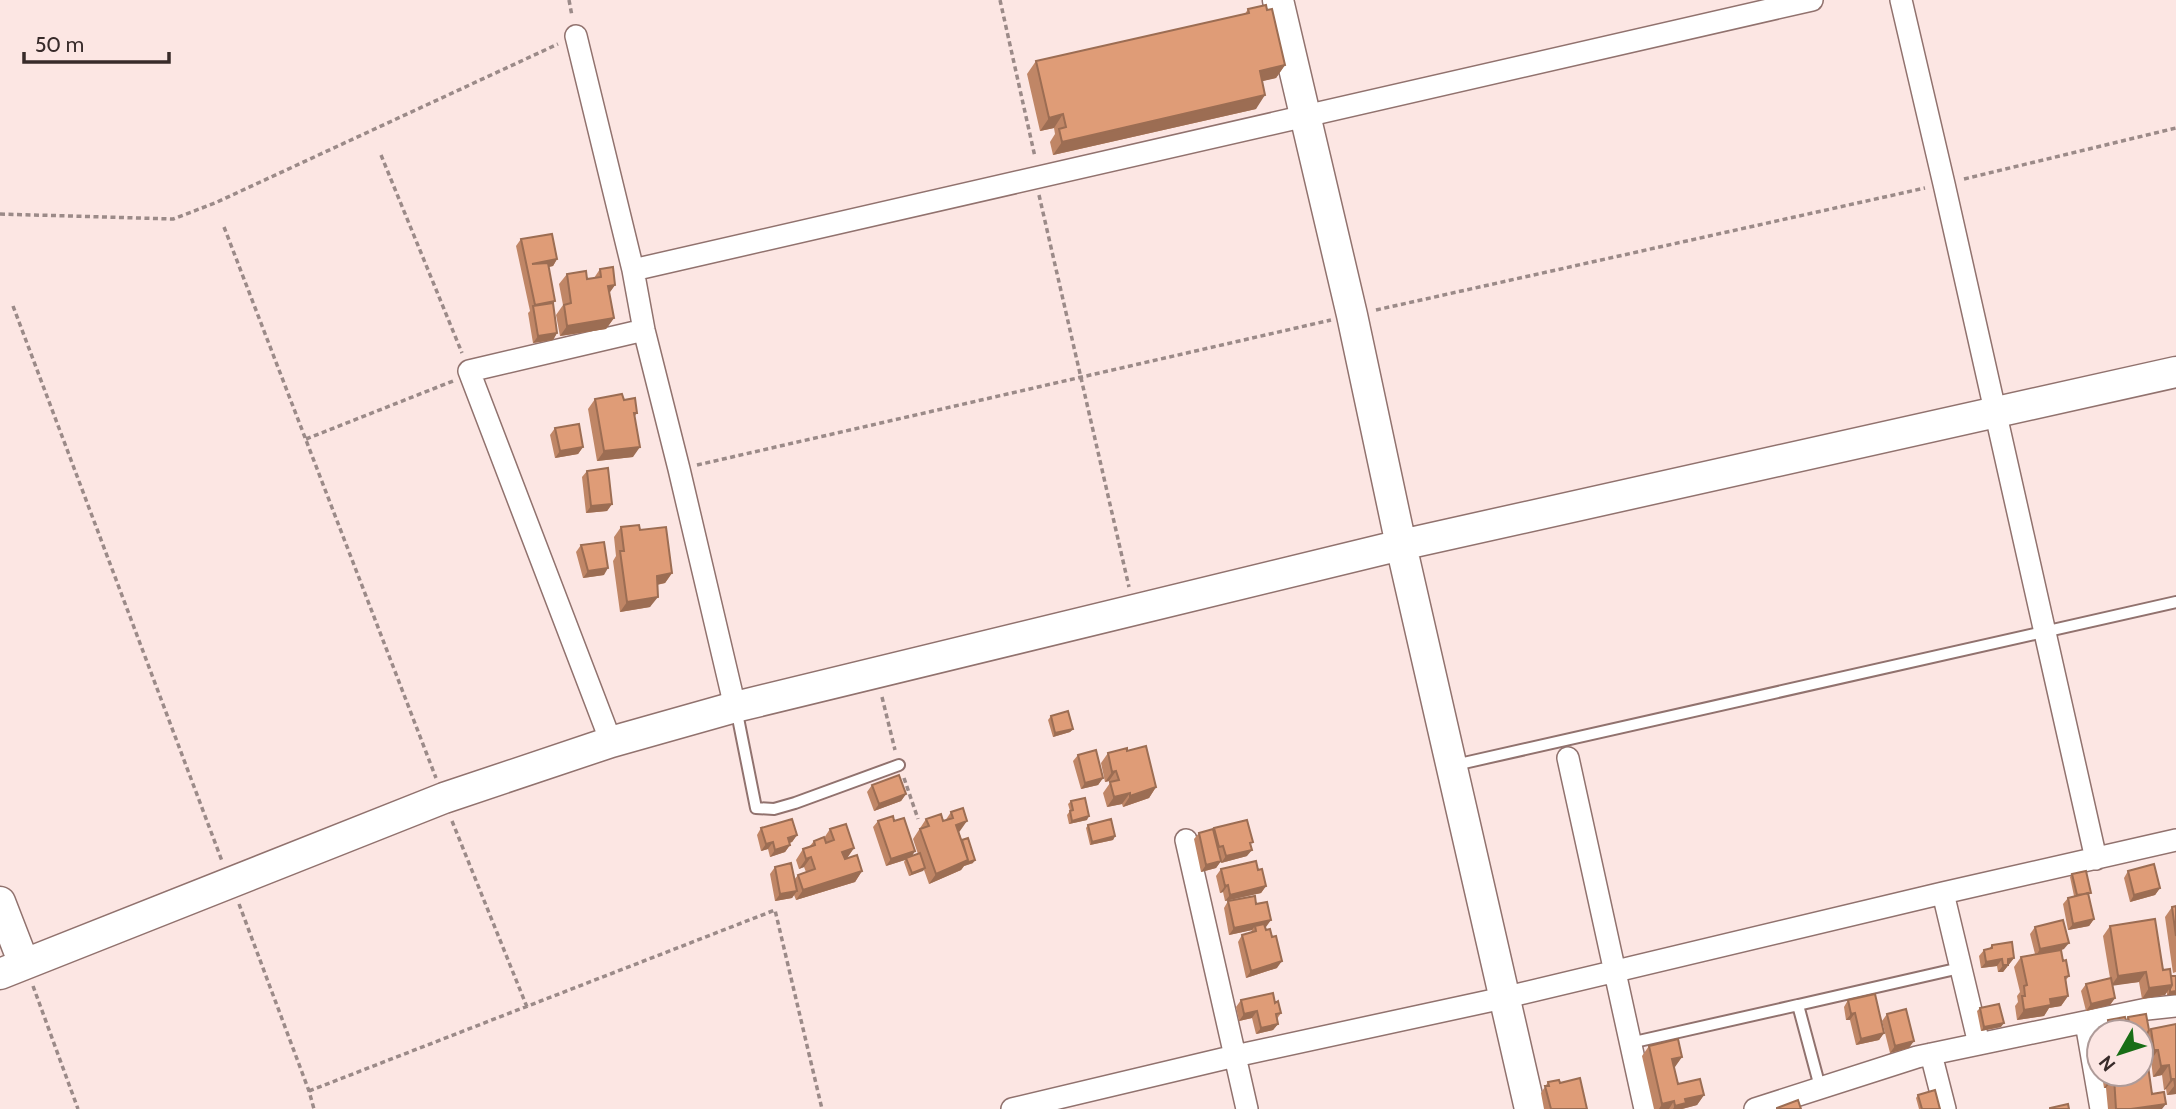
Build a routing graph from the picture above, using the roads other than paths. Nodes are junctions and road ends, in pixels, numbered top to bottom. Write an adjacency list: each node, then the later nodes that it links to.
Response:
1 (1278, 0): 5 (street)
2 (1812, 0): 5 (street)
3 (1900, 0): 9 (street)
4 (576, 36): 6 (street)
5 (1305, 115): 6 (street); 10 (street)
6 (633, 270): 7 (street)
7 (644, 330): 13 (street); 14 (street)
8 (2176, 372): 9 (street)
9 (1996, 414): 10 (street); 12 (street)
10 (1401, 545): 13 (street); 17 (street)
11 (2176, 602): 12 (lane)
12 (2045, 632): 17 (lane); 20 (street)
13 (735, 706): 14 (street); 16 (lane)
14 (611, 743): 24 (street)
15 (1568, 758): 25 (street)
16 (899, 765)
17 (1452, 765): 26 (street)
18 (1186, 840): 34 (street)
19 (2176, 840): 20 (street)
20 (2096, 859): 21 (street)
21 (1943, 893): 23 (street); 25 (street)
22 (0, 902): 24 (street)
23 (1960, 968): 27 (lane); 32 (street)
24 (12, 969)
25 (1613, 972): 26 (street); 31 (street)
26 (1503, 998): 34 (street); 39 (street)
27 (1798, 1005): 31 (lane); 35 (lane)
28 (2176, 1006): 29 (street)
29 (2108, 1018)
30 (2085, 1023): 32 (street)
31 (1630, 1043): 40 (street)
32 (1979, 1044): 33 (street)
33 (1931, 1054): 35 (street); 42 (street)
34 (1235, 1056): 37 (street); 38 (street)
35 (1820, 1087): 41 (street)
36 (2097, 1088): 43 (street)
37 (1012, 1109)
38 (1247, 1109)
39 (1530, 1109)
40 (1645, 1109)
41 (1755, 1109)
42 (1945, 1109)
43 (2101, 1109)

